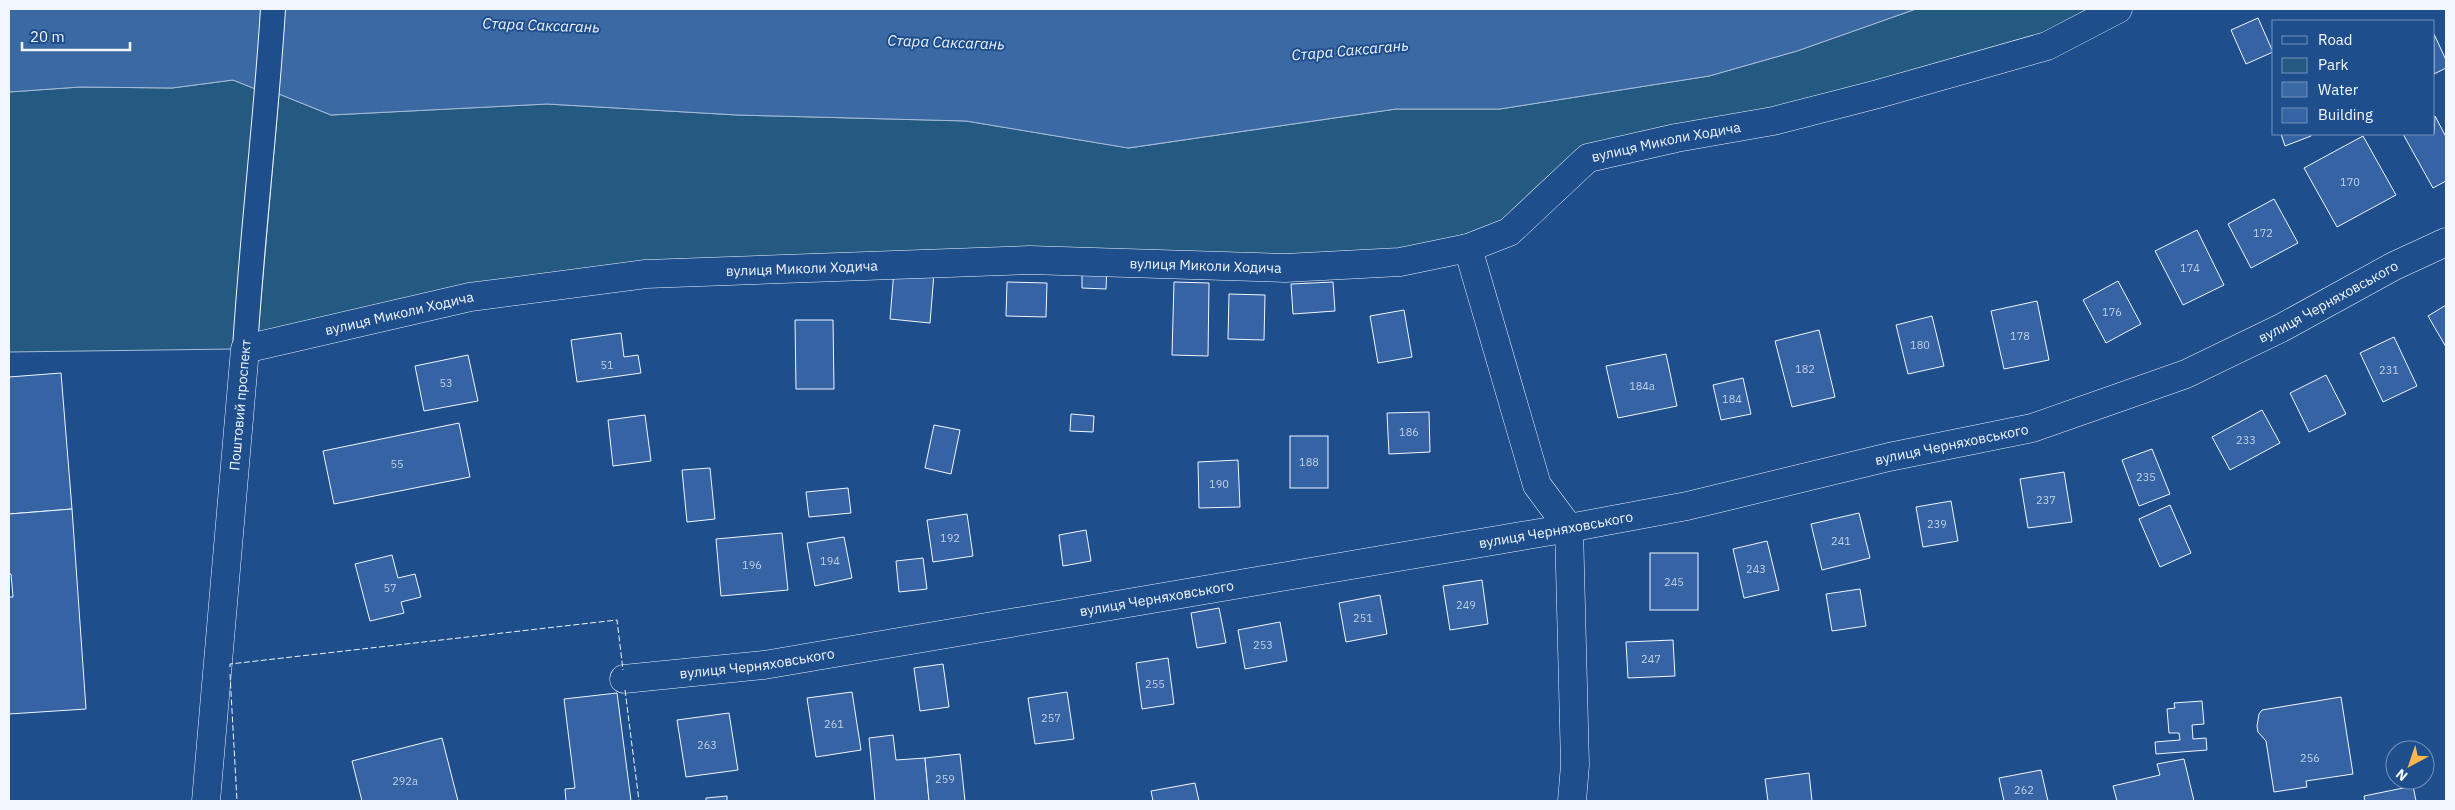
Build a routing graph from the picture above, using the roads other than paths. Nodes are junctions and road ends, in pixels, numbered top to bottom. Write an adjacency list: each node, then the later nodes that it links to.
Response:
1 (273, 9): 5 (street, Поштовий проспект)
2 (2118, 9): 4 (street, вулиця Миколи Ходича)
3 (2446, 242): 6 (street, вулиця Черняховського)
4 (1468, 248): 5 (street, вулиця Миколи Ходича); 6 (street)
5 (245, 349): 8 (street, Поштовий проспект)
6 (1569, 528): 7 (street, вулиця Черняховського); 9 (street)
7 (624, 679)
8 (206, 801)
9 (1572, 801)

